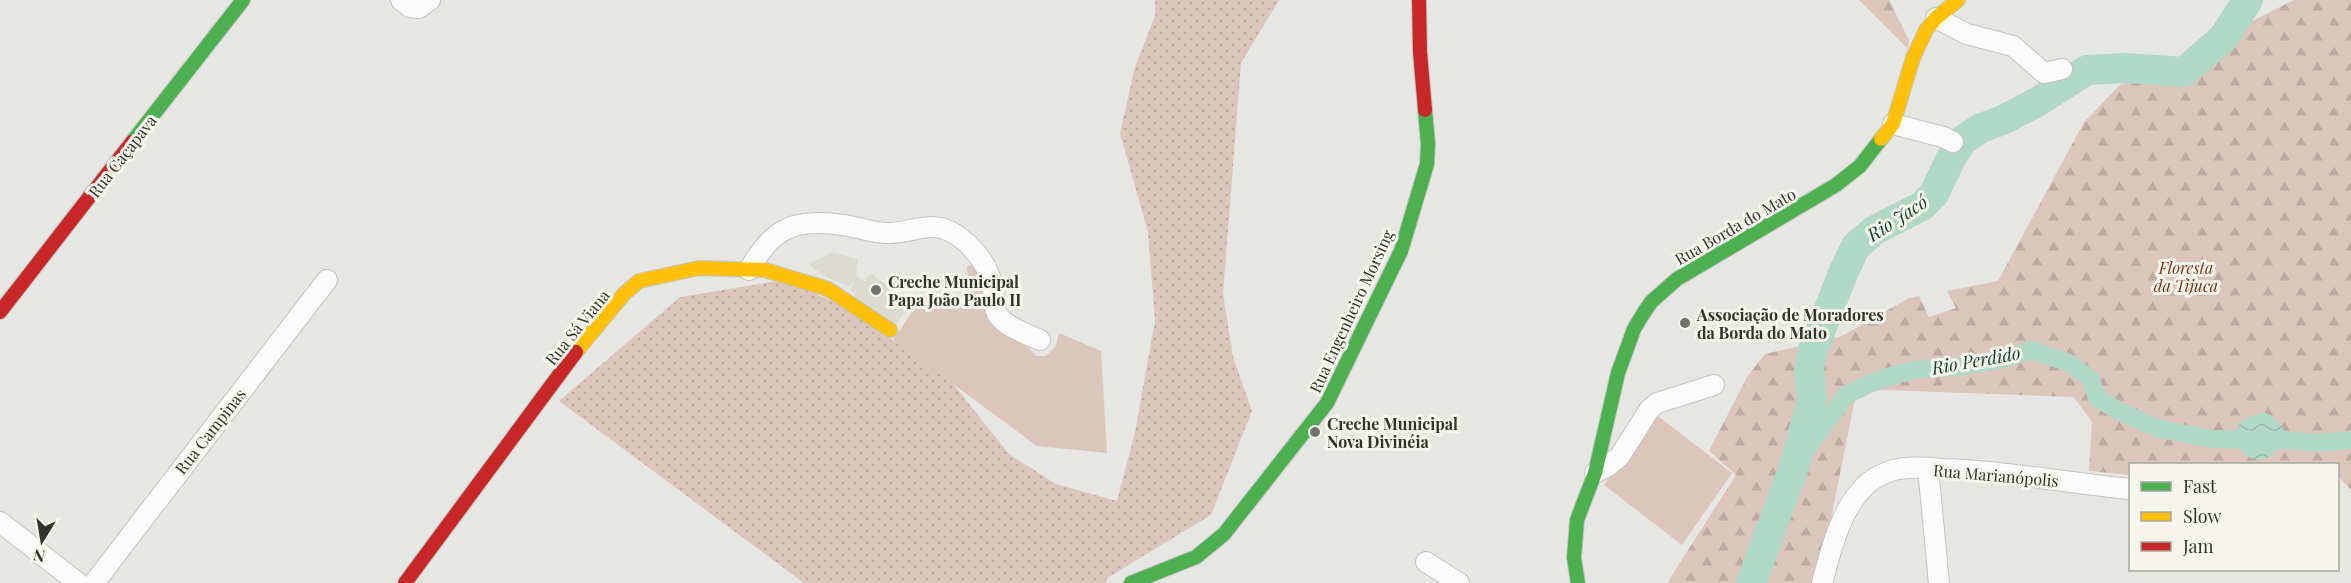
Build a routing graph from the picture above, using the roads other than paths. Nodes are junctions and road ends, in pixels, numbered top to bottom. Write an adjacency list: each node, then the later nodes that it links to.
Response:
1 (243, 0): 12 (street, Rua Caçapava)
2 (401, 0): 3 (street)
3 (430, 0)
4 (1419, 0): 24 (street, Rua Engenheiro Morsing)
5 (1958, 0): 6 (street, Rua Borda do Mato)
6 (1936, 18): 7 (street); 8 (street, Rua Borda do Mato)
7 (2062, 69)
8 (1893, 124): 9 (street); 17 (street, Rua Borda do Mato)
9 (1953, 142)
10 (749, 270): 13 (street, Rua Sá Viana); 14 (street); 23 (street, Rua Sá Viana)
11 (327, 280): 22 (street, Rua Campinas)
12 (0, 312)
13 (890, 330)
14 (1040, 340)
15 (1714, 385): 17 (street)
16 (1928, 468): 18 (street, Rua Marianópolis); 27 (street, Rua Marianópolis); 28 (street)
17 (1595, 473): 26 (street, Rua Borda do Mato)
18 (2129, 489)
19 (0, 522): 21 (street)
20 (1426, 562): 25 (street)
21 (78, 583)
22 (94, 583)
23 (405, 583)
24 (1131, 583)
25 (1459, 583)
26 (1578, 583)
27 (1822, 583)
28 (1939, 583)

